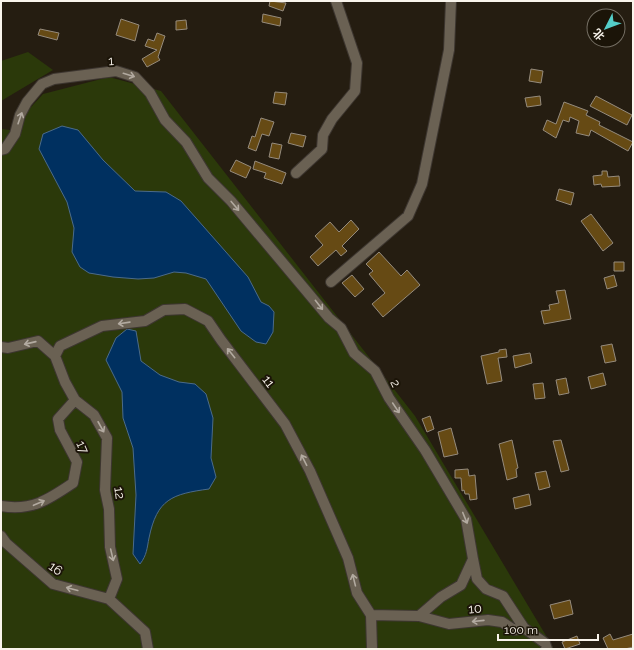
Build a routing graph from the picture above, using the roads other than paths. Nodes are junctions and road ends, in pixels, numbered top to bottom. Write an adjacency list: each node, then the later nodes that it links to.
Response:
1 (336, 1): 4 (street)
2 (451, 1): 6 (street)
3 (1, 150): 5 (street, 1, one-way to 5)
4 (296, 172)
5 (208, 178): 12 (street, 2, one-way to 12)
6 (331, 282)
7 (1, 347): 8 (street, one-way to 7)
8 (55, 356): 9 (street); 14 (street, 11, one-way to 8)
9 (75, 400): 10 (street, 17, one-way to 9); 13 (street, 12, one-way to 13)
10 (1, 506)
11 (1, 536): 13 (street, 16, one-way to 11)
12 (474, 559): 15 (street); 16 (street, 2)
13 (109, 599): 17 (street)
14 (371, 615): 15 (street, 10); 18 (street)
15 (419, 616): 16 (street, 10, one-way to 15)
16 (524, 628): 19 (street, 10)
17 (148, 649)
18 (372, 649)
19 (547, 649)

